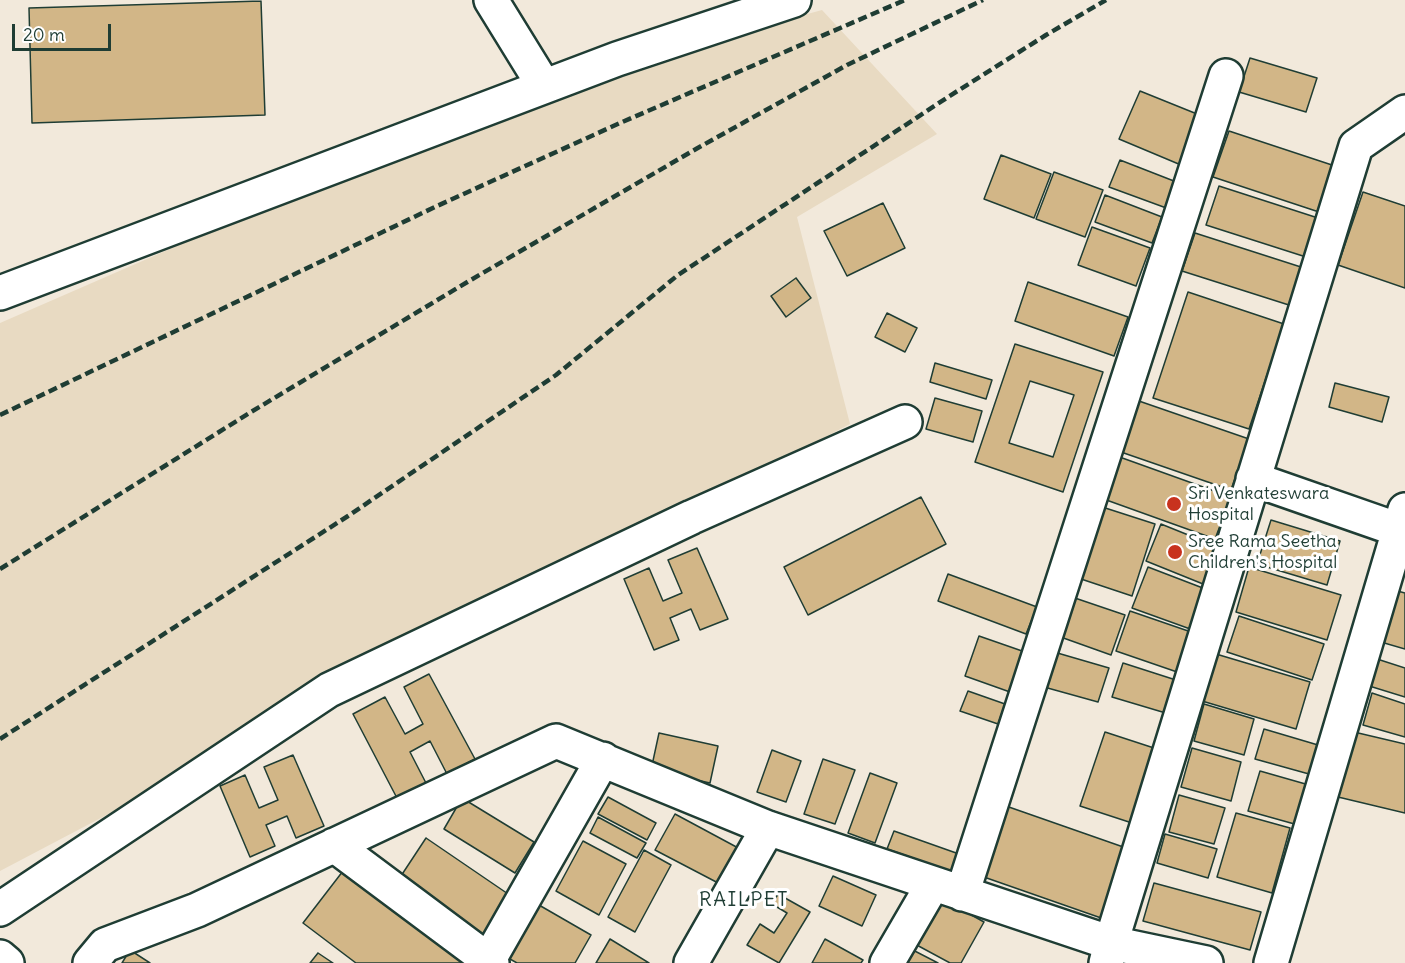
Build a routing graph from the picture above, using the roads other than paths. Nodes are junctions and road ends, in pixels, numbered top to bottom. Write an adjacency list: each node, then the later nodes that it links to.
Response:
1 (491, 0): 4 (street)
2 (794, 0): 4 (street)
3 (1226, 76): 13 (street)
4 (544, 86): 6 (street)
5 (1405, 112): 8 (street)
6 (0, 293)
7 (905, 422): 14 (street)
8 (1253, 480): 9 (street); 15 (street)
9 (1403, 524): 23 (street)
10 (603, 759): 11 (street); 12 (street); 17 (street)
11 (768, 828): 13 (street); 20 (street)
12 (334, 845): 17 (street); 19 (street)
13 (947, 889): 15 (street); 21 (street)
14 (0, 909)
15 (1109, 953): 22 (street)
16 (0, 957): 18 (street)
17 (489, 962)
18 (7, 963)
19 (90, 963)
20 (691, 963)
21 (887, 963)
22 (1206, 963)
23 (1271, 963)

